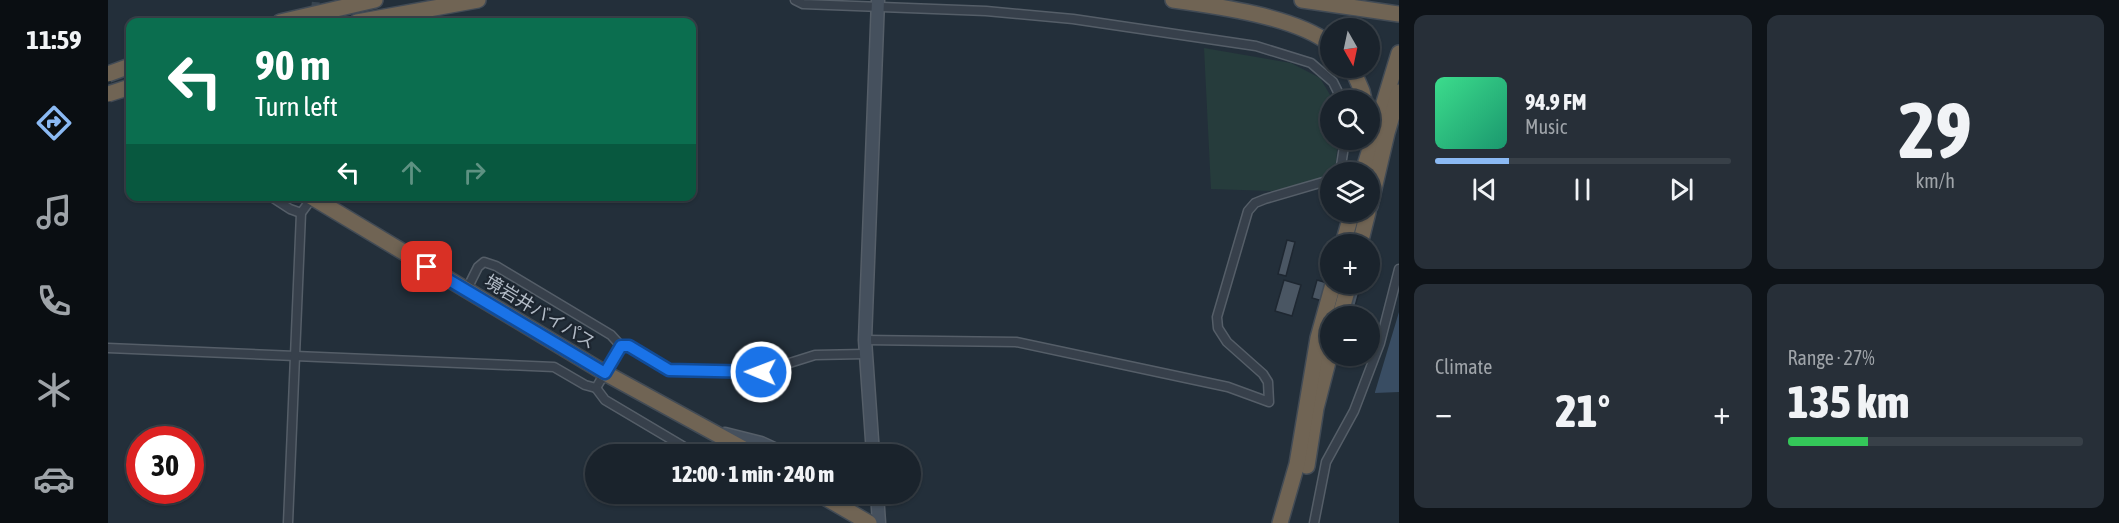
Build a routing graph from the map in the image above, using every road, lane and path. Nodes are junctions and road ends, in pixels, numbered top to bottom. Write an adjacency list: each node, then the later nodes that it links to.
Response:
1 (375, 0): 8 (highway)
2 (478, 0): 9 (highway)
3 (795, 0): 6 (street)
4 (1173, 0): 10 (highway)
5 (1302, 0): 7 (highway)
6 (878, 3): 16 (street); 31 (street)
7 (1399, 14)
8 (297, 18)
9 (379, 18)
10 (1320, 36)
11 (1399, 53): 20 (highway)
12 (126, 67): 13 (highway, bridge)
13 (108, 74): 14 (highway)
14 (126, 85)
15 (126, 88): 18 (highway, bridge)
16 (1337, 90)
17 (1399, 92): 21 (highway)
18 (108, 94)
19 (1399, 129): 22 (highway)
20 (1364, 162)
21 (1380, 164)
22 (1380, 173)
23 (1320, 183): 31 (street)
24 (278, 201): 27 (street)
25 (308, 201): 27 (street)
26 (318, 201): 29 (highway, 境岩井バイパス)
27 (301, 213): 35 (street)
28 (1399, 269): 53 (street)
29 (466, 291): 32 (street); 37 (highway, 境岩井バイパス)
30 (1330, 294): 51 (highway)
31 (865, 340): 34 (street)
32 (621, 346): 34 (street); 37 (street)
33 (108, 348): 35 (street)
34 (866, 354): 40 (street)
35 (295, 355): 38 (street); 48 (street)
36 (1327, 366): 52 (highway)
37 (605, 373): 38 (street); 39 (highway, 境岩井バイパス)
38 (596, 388): 41 (street)
39 (716, 432): 42 (highway, 境岩井バイパス); 43 (street)
40 (872, 440): 44 (street); 45 (street)
41 (679, 444)
42 (736, 444)
43 (763, 444)
44 (871, 444)
45 (872, 444)
46 (836, 504): 49 (highway)
47 (878, 504): 50 (street)
48 (288, 523)
49 (869, 523)
50 (879, 523)
51 (1280, 523)
52 (1290, 523)
53 (1314, 523)

